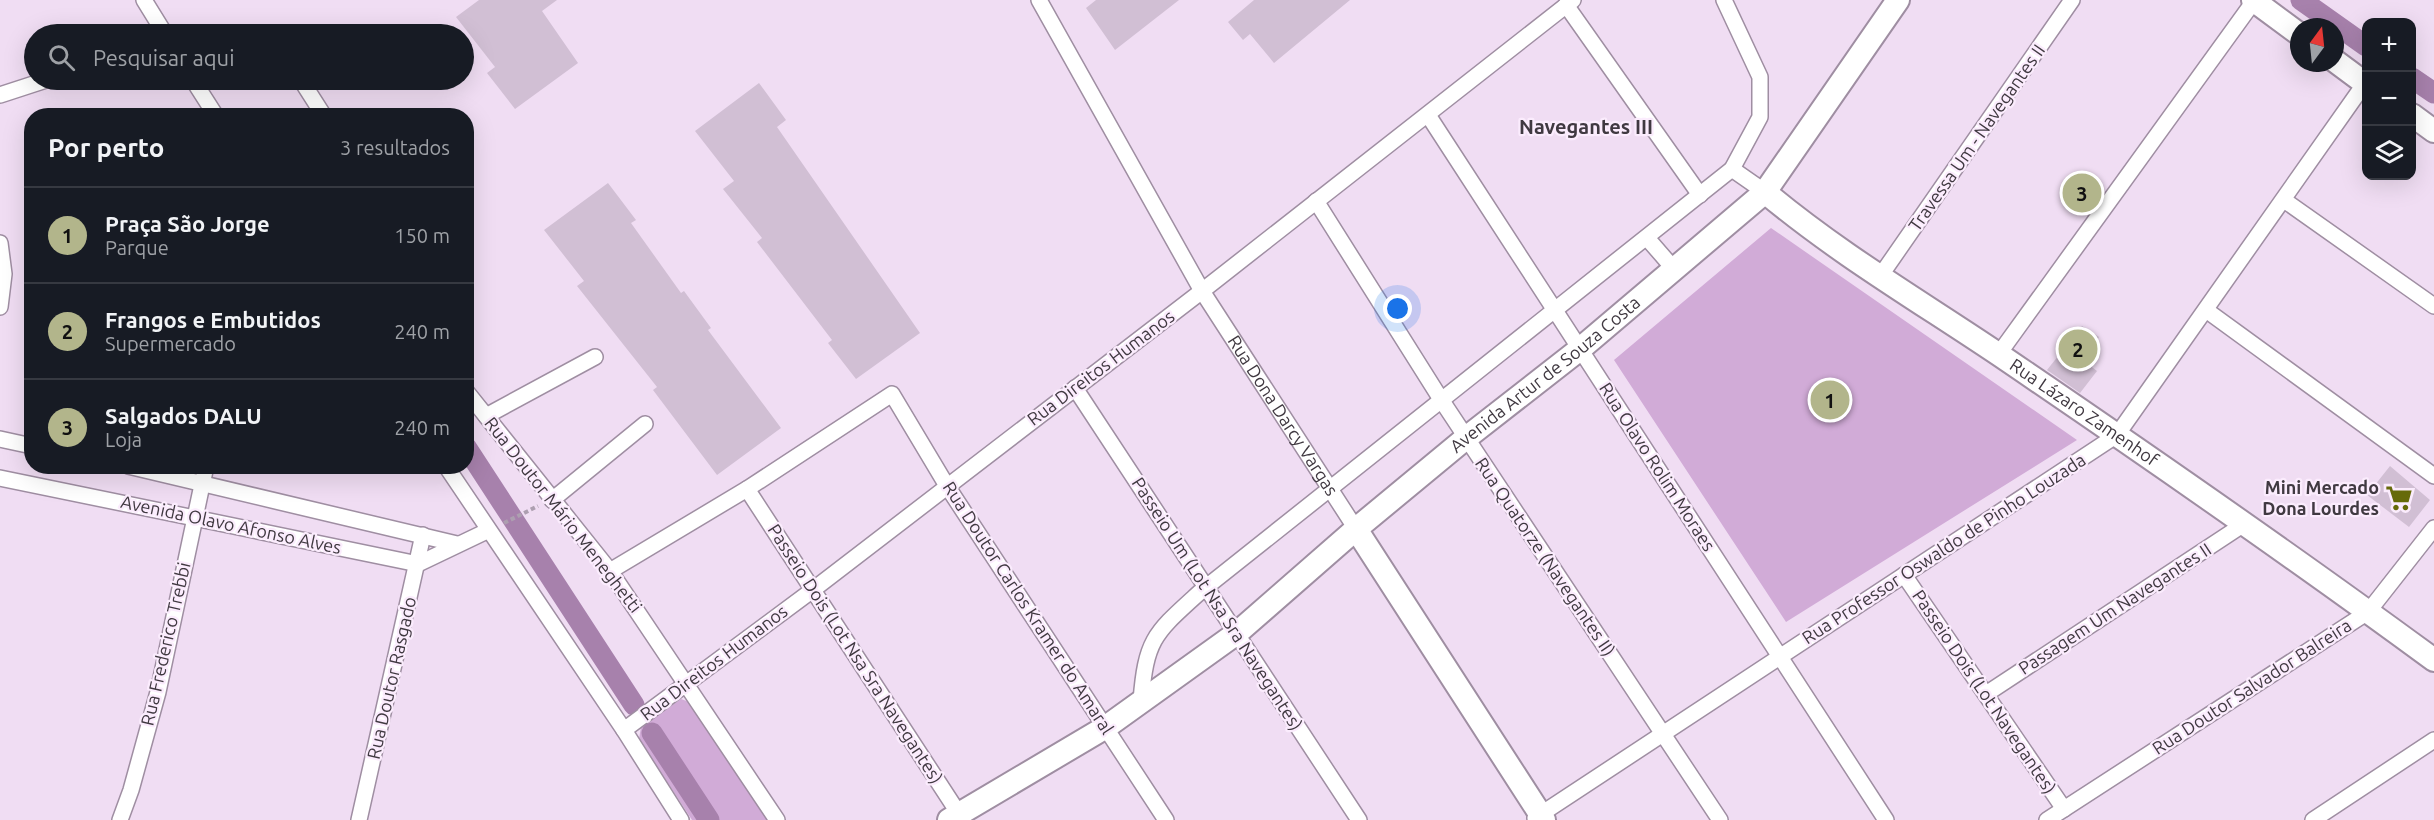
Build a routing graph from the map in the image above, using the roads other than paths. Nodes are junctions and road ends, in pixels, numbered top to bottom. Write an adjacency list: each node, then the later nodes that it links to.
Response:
1 (144, 0): 8 (street)
2 (1039, 0): 31 (street, Rua Dona Darcy Vargas)
3 (1724, 0): 22 (street)
4 (1898, 0): 23 (street, Avenida Artur de Souza Costa)
5 (2072, 0): 30 (street, Travessa Um - Navegantes II)
6 (2254, 0): 9 (street); 37 (street)
7 (1570, 2): 19 (street, Rua Direitos Humanos); 24 (street)
8 (159, 24)
9 (2290, 27)
10 (2344, 68): 11 (street)
11 (2362, 81)
12 (24, 87): 16 (street)
13 (199, 90): 17 (street)
14 (307, 90): 18 (street)
15 (2362, 90): 25 (street, Rua Professor Oswaldo de Pinho Louzada)
16 (0, 95)
17 (211, 108)
18 (319, 108)
19 (1428, 115): 26 (street, Rua Direitos Humanos); 35 (street, Rua Olavo Rolim Moraes)
20 (2416, 119): 21 (street)
21 (2434, 131)
22 (1732, 169): 23 (street, Rua Lázaro Zamenhof); 24 (street)
23 (1765, 192): 29 (street, Avenida Artur de Souza Costa); 30 (street, Rua Lázaro Zamenhof)
24 (1700, 195): 27 (street)
25 (2284, 200): 32 (street); 34 (street, Rua Professor Oswaldo de Pinho Louzada)
26 (1316, 201): 31 (street, Rua Direitos Humanos); 41 (street, Rua Quatorze (Navegantes II))
27 (1647, 238): 29 (street); 35 (street)
28 (0, 243): 33 (street)
29 (1674, 269): 36 (street, Avenida Artur de Souza Costa)
30 (1881, 275): 37 (street, Rua Lázaro Zamenhof)
31 (1202, 291): 39 (street, Rua Direitos Humanos); 56 (street, Rua Dona Darcy Vargas)
32 (2434, 306)
33 (0, 307)
34 (2206, 310): 44 (street, Rua Professor Oswaldo de Pinho Louzada); 51 (street)
35 (1556, 311): 36 (street, Rua Olavo Rolim Moraes); 41 (street)
36 (1580, 349): 45 (street, Avenida Artur de Souza Costa); 71 (street, Rua Olavo Rolim Moraes)
37 (1998, 355): 44 (street, Rua Lázaro Zamenhof)
38 (595, 357): 42 (street)
39 (1075, 388): 54 (street, Rua Direitos Humanos); 70 (street, Passeio Um (Lot Nsa Sra Navegantes))
40 (474, 401): 42 (street, Rua Doutor Mário Meneghetti)
41 (1442, 401): 45 (street, Rua Quatorze (Navegantes II)); 56 (street)
42 (486, 416): 57 (street, Rua Doutor Mário Meneghetti)
43 (645, 424): 57 (street)
44 (2117, 435): 59 (street, Rua Lázaro Zamenhof); 67 (street, Rua Professor Oswaldo de Pinho Louzada)
45 (1466, 438): 61 (street, Avenida Artur de Souza Costa); 78 (street, Rua Quatorze (Navegantes II))
46 (0, 439): 47 (street)
47 (24, 444)
48 (166, 474): 53 (street, Avenida Olavo Afonso Alves)
49 (204, 474): 53 (street, Rua Frederico Trebbi)
50 (451, 474): 62 (street)
51 (2434, 476)
52 (0, 478): 58 (street, Avenida Olavo Afonso Alves)
53 (203, 482): 58 (street, Rua Frederico Trebbi); 63 (street, Avenida Olavo Afonso Alves)
54 (946, 486): 55 (street, Rua Doutor Carlos Kramer do Amaral); 68 (street, Rua Direitos Humanos); 76 (street, Rua Doutor Carlos Kramer do Amaral)
55 (747, 489): 66 (street); 68 (street, Passeio Dois (Lot Nsa Sra Navegantes))
56 (1329, 489): 61 (street, Rua Dona Darcy Vargas); 75 (street)
57 (552, 500): 66 (street, Rua Doutor Mário Meneghetti)
58 (194, 517): 65 (street, Avenida Olavo Afonso Alves); 83 (street, Rua Frederico Trebbi)
59 (2244, 524): 69 (street, Rua Lázaro Zamenhof); 74 (street, Passagem Um Navegantes II)
60 (2434, 528): 69 (street, Rua Doutor Salvador Balreira)
61 (1356, 529): 70 (street, Avenida Artur de Souza Costa); 82 (street, Rua Dona Darcy Vargas)
62 (487, 531): 64 (street); 77 (street)
63 (423, 535): 64 (street, Avenida Olavo Afonso Alves); 65 (street, Rua Doutor Rasgado)
64 (457, 544): 65 (street)
65 (418, 564): 84 (street, Rua Doutor Rasgado)
66 (610, 571): 73 (street, Rua Doutor Mário Meneghetti)
67 (1905, 575): 71 (street, Rua Professor Oswaldo de Pinho Louzada); 74 (street, Passeio Dois (Lot Navegantes))
68 (814, 589): 73 (street, Rua Direitos Humanos); 81 (street, Passeio Dois (Lot Nsa Sra Navegantes))
69 (2368, 612): 72 (street, Rua Lázaro Zamenhof); 80 (street, Rua Doutor Salvador Balreira)
70 (1237, 633): 75 (street, Avenida Artur de Souza Costa); 88 (street, Passeio Um (Lot Nsa Sra Navegantes))
71 (1780, 657): 78 (street, Rua Professor Oswaldo de Pinho Louzada); 90 (street, Rua Olavo Rolim Moraes)
72 (2434, 660)
73 (686, 685): 77 (street, Rua Direitos Humanos); 86 (street, Rua Doutor Mário Meneghetti)
74 (1986, 694): 80 (street, Passeio Dois (Lot Navegantes))
75 (1141, 701): 76 (street, Avenida Artur de Souza Costa)
76 (1106, 727): 81 (street, Avenida Artur de Souza Costa); 87 (street, Rua Doutor Carlos Kramer do Amaral)
77 (624, 730): 85 (street)
78 (1663, 734): 82 (street, Rua Professor Oswaldo de Pinho Louzada); 89 (street, Rua Quatorze (Navegantes II))
79 (2434, 740): 92 (street)
80 (2064, 809): 91 (street, Rua Doutor Salvador Balreira)
81 (957, 818)
82 (1539, 818)
83 (120, 820)
84 (359, 820)
85 (681, 820)
86 (777, 820)
87 (1166, 820)
88 (1359, 820)
89 (1720, 820)
90 (1886, 820)
91 (2047, 820)
92 (2313, 820)

